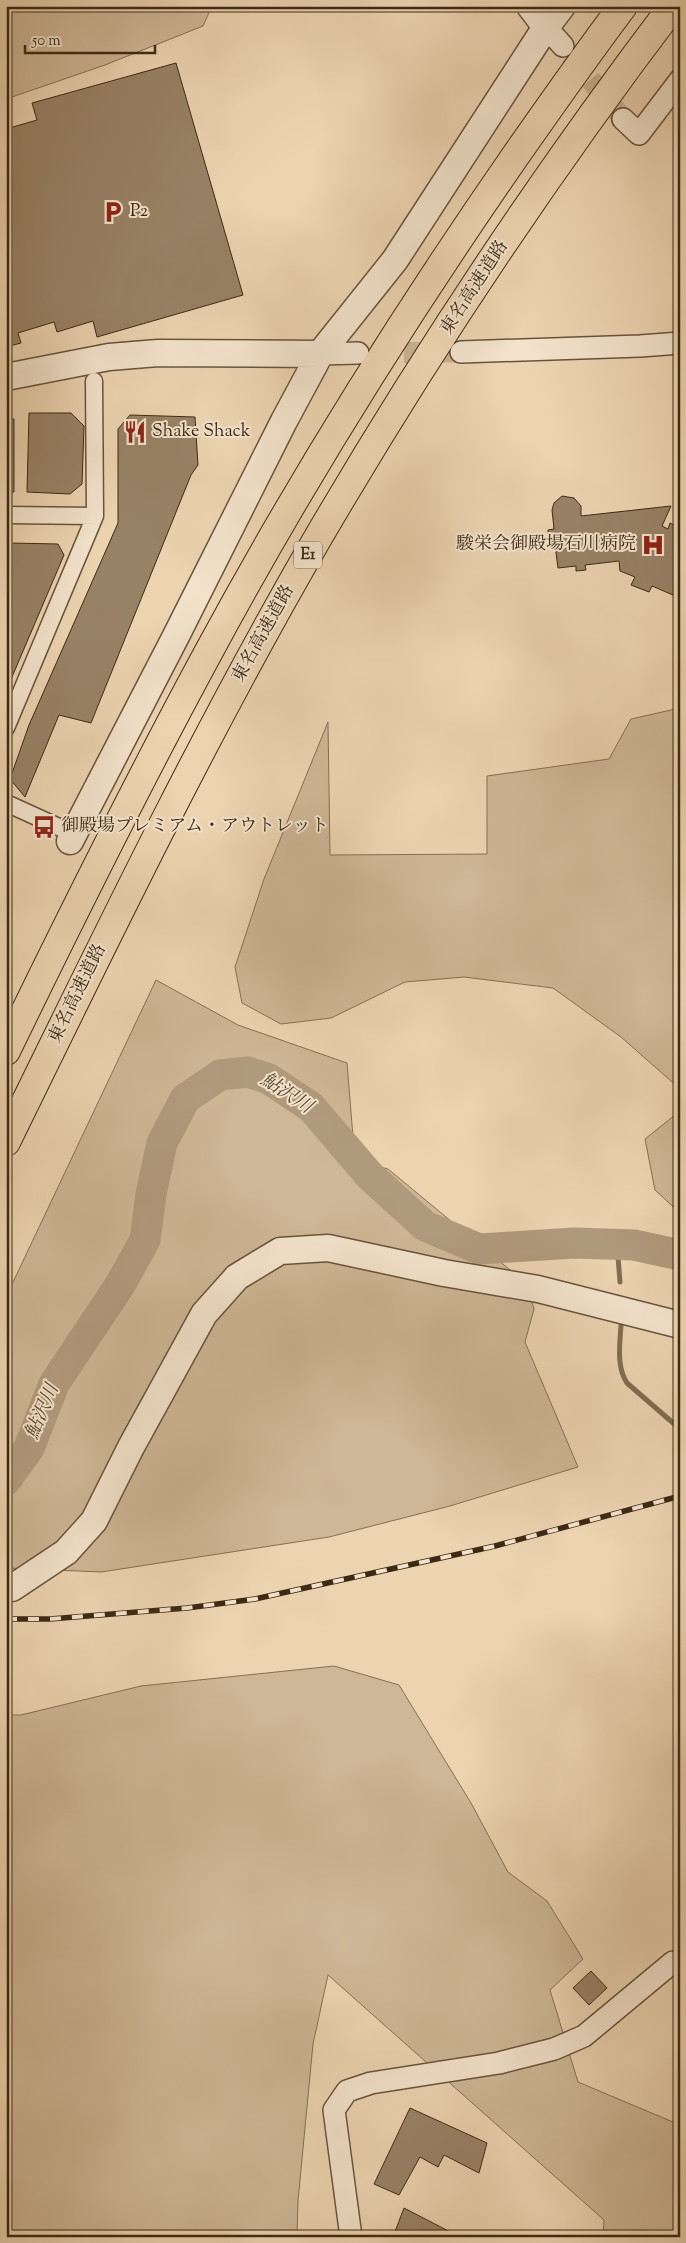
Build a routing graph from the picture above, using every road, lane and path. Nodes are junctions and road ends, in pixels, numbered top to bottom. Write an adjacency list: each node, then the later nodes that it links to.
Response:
1 (530, 6): 5 (street)
2 (562, 6): 5 (street)
3 (623, 6): 19 (highway, E1)
4 (673, 6): 20 (highway, 東名高速道路 / E1)
5 (555, 36): 11 (street)
6 (680, 80): 7 (street)
7 (623, 119)
8 (680, 343): 9 (street)
9 (461, 352)
10 (358, 353): 11 (street)
11 (320, 354): 12 (street); 18 (street)
12 (6, 377)
13 (94, 381): 15 (street)
14 (6, 515): 15 (street)
15 (95, 516): 16 (street)
16 (6, 728)
17 (6, 803): 18 (street)
18 (65, 834)
19 (6, 1051)
20 (6, 1142)
21 (680, 1325): 22 (street)
22 (6, 1588)
23 (680, 1963): 24 (street)
24 (351, 2237)

